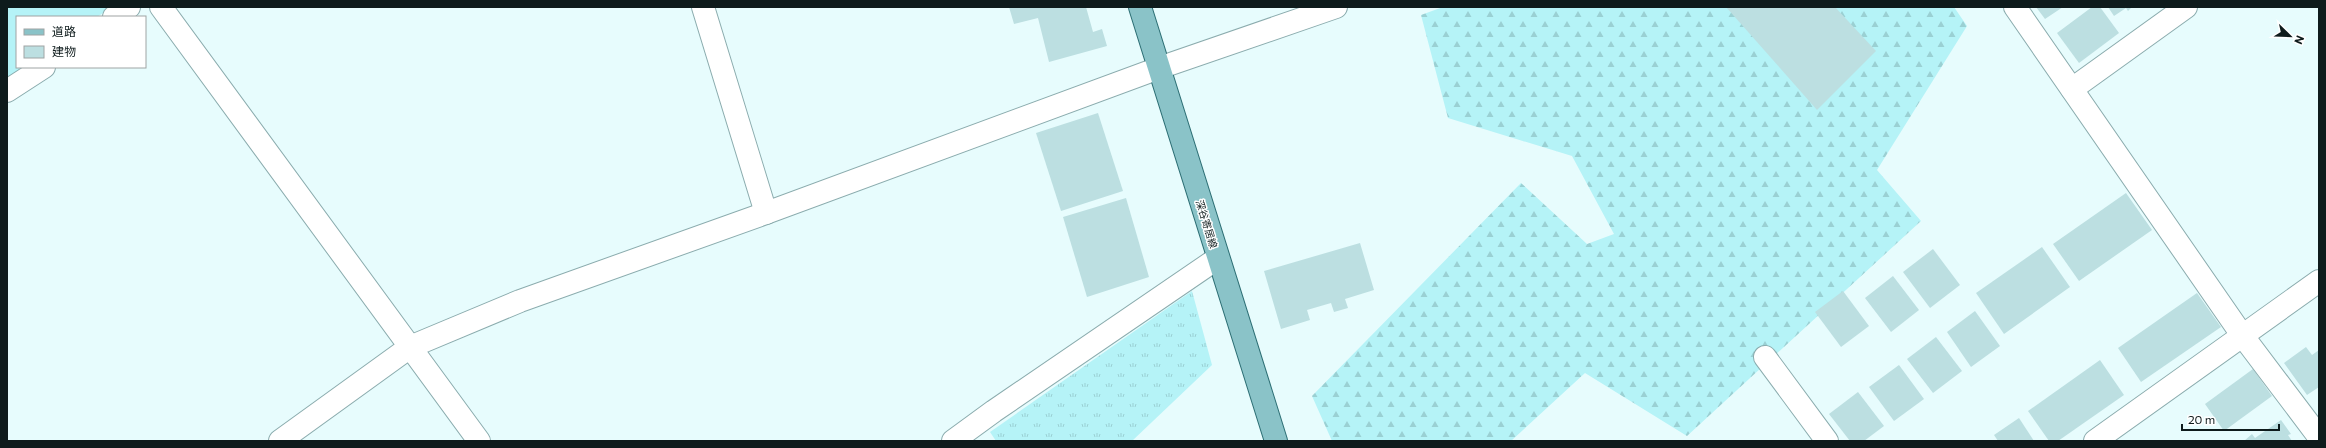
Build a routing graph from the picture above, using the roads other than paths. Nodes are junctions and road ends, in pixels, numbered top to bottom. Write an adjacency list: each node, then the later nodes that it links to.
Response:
1 (128, 7): 8 (street)
2 (161, 7): 17 (street)
3 (703, 7): 13 (street)
4 (1140, 7): 10 (main road, 深谷寄居線)
5 (1336, 7): 10 (street)
6 (2015, 7): 11 (street)
7 (2186, 7): 11 (street)
8 (115, 16)
9 (42, 68): 12 (street)
10 (1159, 68): 13 (street); 14 (main road, 深谷寄居線)
11 (2072, 89): 16 (street)
12 (7, 91)
13 (766, 213): 17 (street)
14 (1218, 258): 22 (street); 23 (main road, 深谷寄居線)
15 (2319, 281): 16 (street)
16 (2242, 335): 19 (street); 25 (street)
17 (410, 347): 20 (street); 21 (street)
18 (1765, 357): 24 (street)
19 (2319, 438)
20 (280, 441)
21 (479, 441)
22 (953, 441)
23 (1276, 441)
24 (1826, 441)
25 (2096, 441)

